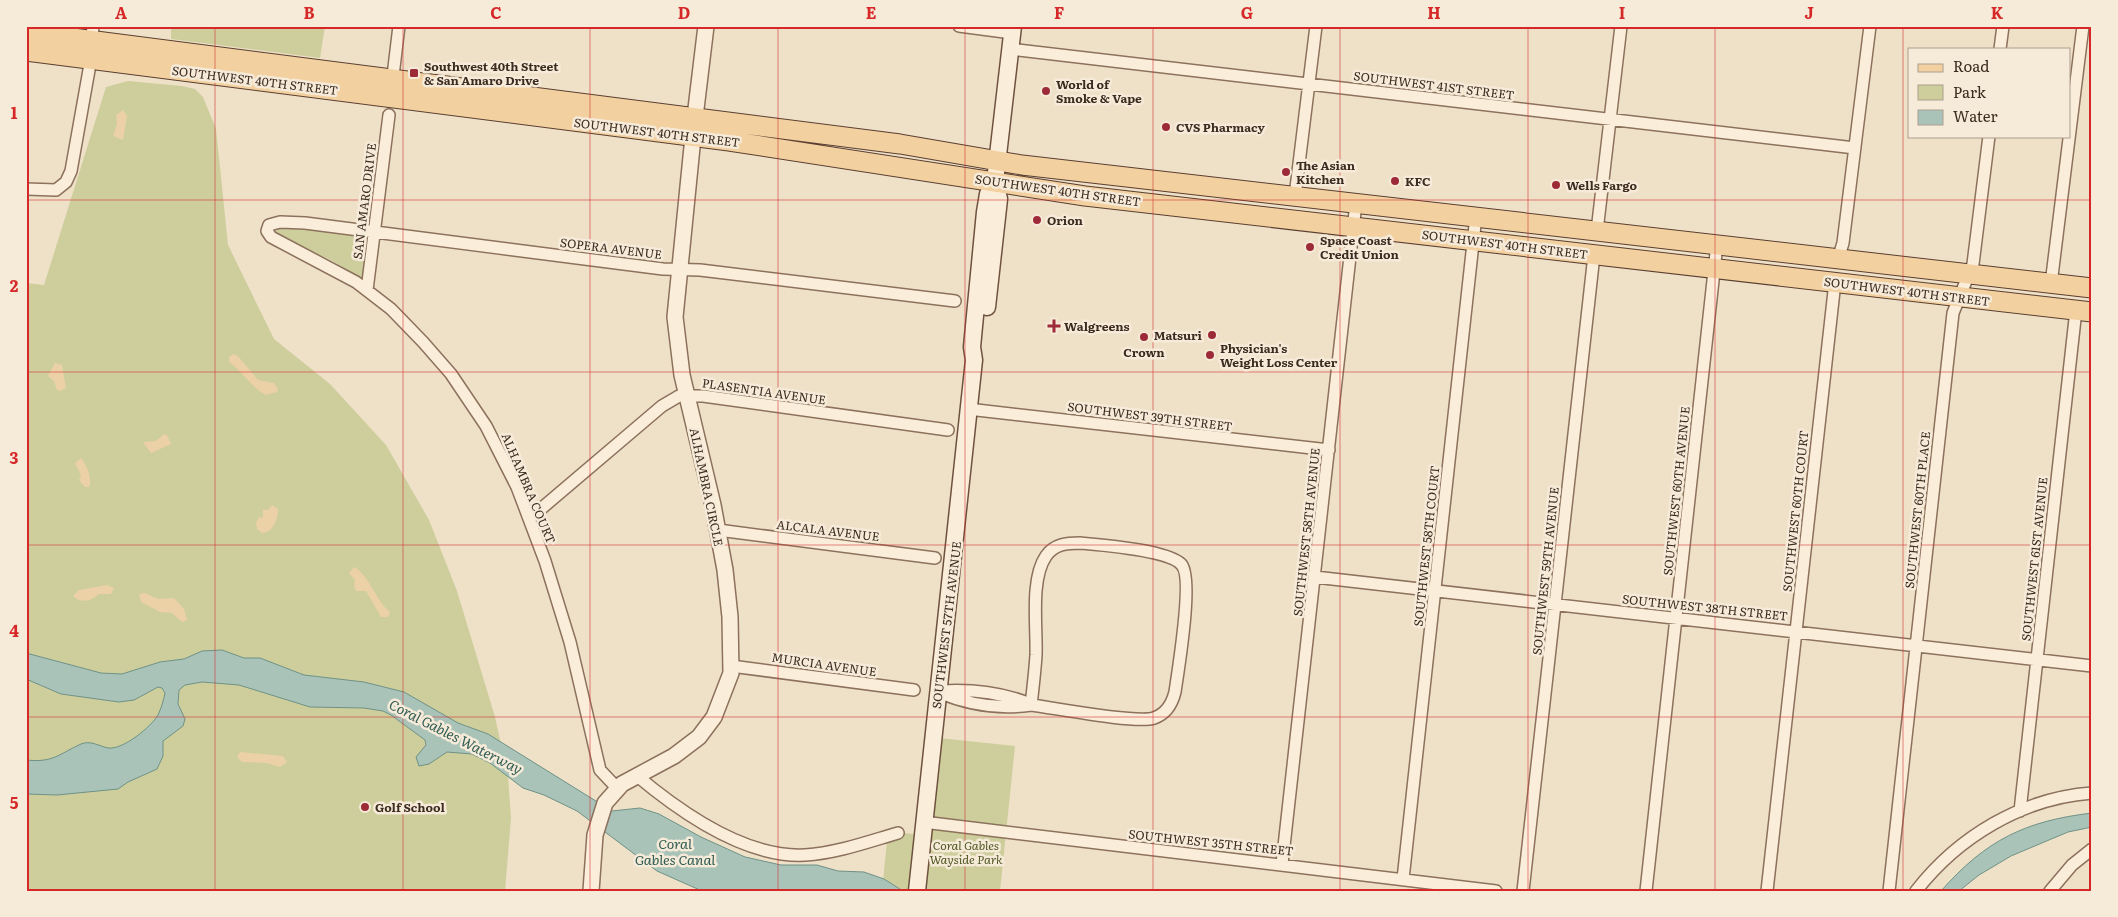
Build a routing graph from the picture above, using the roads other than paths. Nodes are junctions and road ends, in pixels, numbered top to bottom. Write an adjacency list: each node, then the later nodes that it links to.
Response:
1 (399, 26): 14 (street, SAN AMARO DRIVE)
2 (706, 26): 18 (street, ALHAMBRA CIRCLE)
3 (959, 26): 10 (street, SOUTHWEST 41ST STREET)
4 (1316, 26): 15 (street)
5 (1621, 26): 17 (street)
6 (1869, 26): 22 (street)
7 (2003, 26): 12 (street)
8 (2083, 26): 19 (street)
9 (26, 32): 11 (main road, SOUTHWEST 40TH STREET)
10 (1012, 36): 15 (street, SOUTHWEST 41ST STREET); 23 (main road, SOUTHWEST 57TH AVENUE)
11 (92, 42): 13 (main road, SOUTHWEST 40TH STREET); 14 (main road, SOUTHWEST 40TH STREET); 16 (main road, SOUTHWEST 40TH STREET); 25 (street)
12 (2000, 48)
13 (26, 51)
14 (392, 79): 16 (street, SAN AMARO DRIVE); 18 (main road, SOUTHWEST 40TH STREET)
15 (1309, 83): 17 (street, SOUTHWEST 41ST STREET); 28 (street)
16 (389, 106): 18 (main road, SOUTHWEST 40TH STREET); 36 (street, SAN AMARO DRIVE)
17 (1610, 119): 22 (street, SOUTHWEST 41ST STREET); 35 (street)
18 (694, 127): 23 (main road, SOUTHWEST 40TH STREET); 24 (main road, SOUTHWEST 40TH STREET); 44 (street, ALHAMBRA CIRCLE)
19 (2070, 131)
20 (1989, 138): 45 (street, SOUTHWEST 60TH PLACE)
21 (2069, 138): 48 (street)
22 (1855, 148): 41 (street)
23 (997, 161): 24 (main road, SOUTHWEST 57TH AVENUE); 26 (main road, SOUTHWEST 40TH STREET)
24 (995, 181): 30 (main road, SOUTHWEST 40TH STREET); 55 (main road, SOUTHWEST 57TH AVENUE)
25 (26, 189)
26 (1230, 189): 27 (main road, SOUTHWEST 40TH STREET); 30 (main road)
27 (1252, 191): 28 (main road, SOUTHWEST 40TH STREET); 31 (main road)
28 (1295, 196): 29 (main road, SOUTHWEST 40TH STREET)
29 (1356, 203): 32 (main road, SOUTHWEST 40TH STREET); 33 (street, SOUTHWEST 58TH AVENUE)
30 (1206, 210): 31 (main road, SOUTHWEST 40TH STREET)
31 (1226, 212): 33 (main road, SOUTHWEST 40TH STREET)
32 (1476, 216): 35 (main road, SOUTHWEST 40TH STREET); 38 (street, SOUTHWEST 58TH COURT)
33 (1354, 227): 38 (main road, SOUTHWEST 40TH STREET); 57 (street, SOUTHWEST 58TH AVENUE)
34 (268, 228): 36 (street, SOPERA AVENUE); 50 (street, ALHAMBRA COURT)
35 (1597, 231): 37 (main road, SOUTHWEST 40TH STREET)
36 (374, 232): 44 (street, SOPERA AVENUE); 50 (street, SAN AMARO DRIVE)
37 (1621, 234): 39 (main road, SOUTHWEST 40TH STREET); 40 (main road)
38 (1474, 240): 40 (main road, SOUTHWEST 40TH STREET); 62 (street, SOUTHWEST 58TH COURT)
39 (1717, 244): 41 (main road, SOUTHWEST 40TH STREET); 43 (street, SOUTHWEST 60TH AVENUE)
40 (1594, 255): 43 (main road, SOUTHWEST 40TH STREET); 63 (street, SOUTHWEST 59TH AVENUE)
41 (1838, 259): 42 (main road, SOUTHWEST 40TH STREET); 46 (main road)
42 (1893, 265): 45 (main road, SOUTHWEST 40TH STREET); 47 (main road)
43 (1714, 268): 46 (main road, SOUTHWEST 40TH STREET); 64 (street, SOUTHWEST 60TH AVENUE)
44 (679, 270): 52 (street, SOPERA AVENUE); 54 (street, ALHAMBRA CIRCLE)
45 (1969, 274): 48 (main road, SOUTHWEST 40TH STREET); 51 (street, SOUTHWEST 60TH PLACE)
46 (1791, 277): 47 (main road, SOUTHWEST 40TH STREET)
47 (1835, 282): 51 (main road, SOUTHWEST 40TH STREET); 65 (street, SOUTHWEST 60TH COURT)
48 (2051, 284): 49 (main road, SOUTHWEST 40TH STREET)
49 (2092, 288)
50 (367, 290): 58 (street, ALHAMBRA COURT)
51 (1958, 297): 53 (main road, SOUTHWEST 40TH STREET); 66 (street, SOUTHWEST 60TH PLACE)
52 (955, 302)
53 (2084, 311): 67 (street, SOUTHWEST 61ST AVENUE)
54 (687, 396): 56 (street, PLASENTIA AVENUE); 58 (street, PLASENTIA AVENUE); 59 (street, ALHAMBRA CIRCLE)
55 (968, 409): 57 (street, SOUTHWEST 39TH STREET); 71 (main road, SOUTHWEST 57TH AVENUE)
56 (948, 430)
57 (1329, 450): 61 (street, SOUTHWEST 58TH AVENUE)
58 (529, 519): 74 (street, ALHAMBRA COURT)
59 (718, 530): 60 (street, ALCALA AVENUE); 68 (street, ALHAMBRA CIRCLE)
60 (935, 558)
61 (1315, 577): 62 (street, SOUTHWEST 38TH STREET); 80 (street, SOUTHWEST 58TH AVENUE)
62 (1435, 590): 63 (street, SOUTHWEST 38TH STREET); 81 (street, SOUTHWEST 58TH COURT)
63 (1556, 604): 64 (street, SOUTHWEST 38TH STREET); 86 (street, SOUTHWEST 59TH AVENUE)
64 (1676, 618): 65 (street, SOUTHWEST 38TH STREET); 87 (street, SOUTHWEST 60TH AVENUE)
65 (1796, 631): 66 (street, SOUTHWEST 38TH STREET); 88 (street, SOUTHWEST 60TH COURT)
66 (1916, 646): 67 (street, SOUTHWEST 38TH STREET); 89 (street, SOUTHWEST 60TH PLACE)
67 (2036, 660): 69 (street, SOUTHWEST 38TH STREET); 76 (street, SOUTHWEST 61ST AVENUE)
68 (731, 666): 70 (street, MURCIA AVENUE); 73 (street, ALHAMBRA CIRCLE)
69 (2092, 666)
70 (914, 690)
71 (938, 692): 72 (street); 77 (main road, SOUTHWEST 57TH AVENUE)
72 (1031, 705): 72 (street)
73 (636, 776): 74 (street, ALHAMBRA CIRCLE); 78 (street)
74 (617, 788): 84 (street, ALHAMBRA CIRCLE)
75 (2092, 793): 76 (street)
76 (2020, 811): 90 (street)
77 (923, 822): 80 (street, SOUTHWEST 35TH STREET); 83 (main road, SOUTHWEST 57TH AVENUE)
78 (898, 833)
79 (2092, 849): 82 (street)
80 (1282, 864): 81 (street, SOUTHWEST 35TH STREET)
81 (1403, 879): 85 (street, SOUTHWEST 35TH STREET)
82 (2054, 888)
83 (917, 890)
84 (591, 891)
85 (1496, 891)
86 (1523, 891)
87 (1646, 891)
88 (1767, 891)
89 (1889, 891)
90 (1916, 891)

